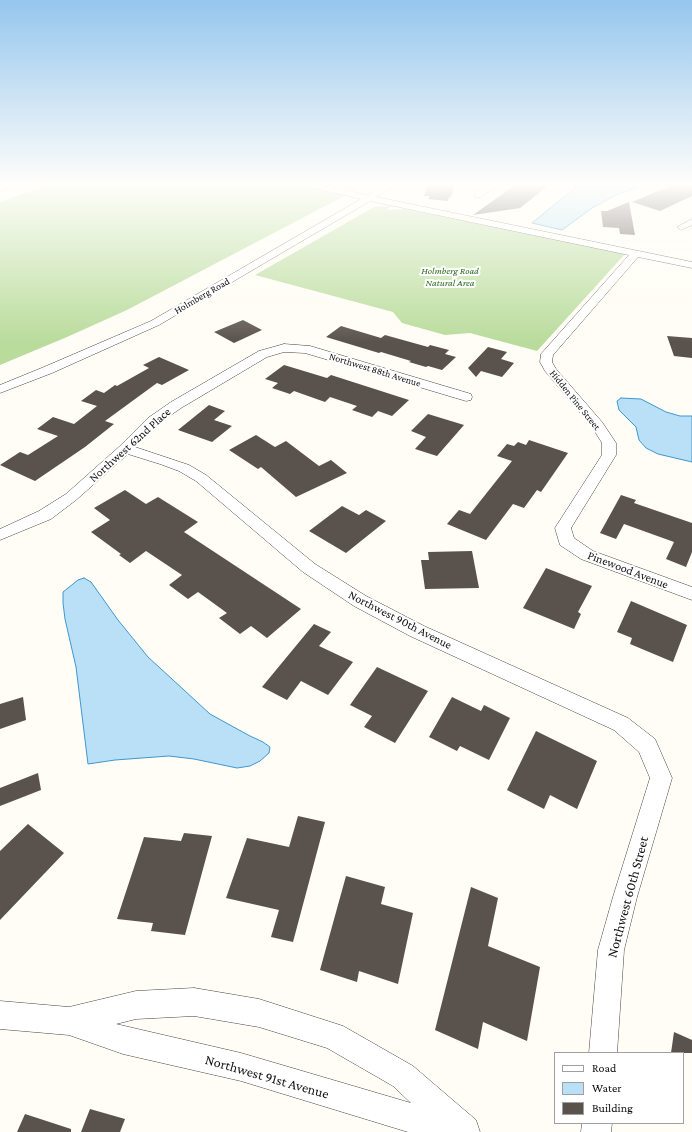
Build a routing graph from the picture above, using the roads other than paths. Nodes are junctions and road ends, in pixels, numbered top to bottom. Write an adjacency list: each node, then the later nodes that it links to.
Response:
1 (304, 236): 6 (street, Holmberg Road)
2 (552, 236): 3 (street)
3 (636, 253): 4 (street); 10 (street, Hidden Pine Street)
4 (692, 265)
5 (284, 348): 7 (street, Northwest 88th Avenue); 8 (street, Northwest 62nd Place)
6 (0, 389)
7 (466, 397)
8 (125, 449): 9 (street, Northwest 62nd Place); 12 (street, Northwest 90th Avenue)
9 (0, 535)
10 (566, 541): 11 (street, Pinewood Avenue)
11 (692, 594)
12 (647, 746): 15 (street, Northwest 60th Street)
13 (0, 1015): 14 (street, Northwest 91st Avenue)
14 (69, 1021): 16 (street, Northwest 91st Avenue); 16 (street, Northwest 91st Avenue)
15 (603, 1052)
16 (466, 1132)

